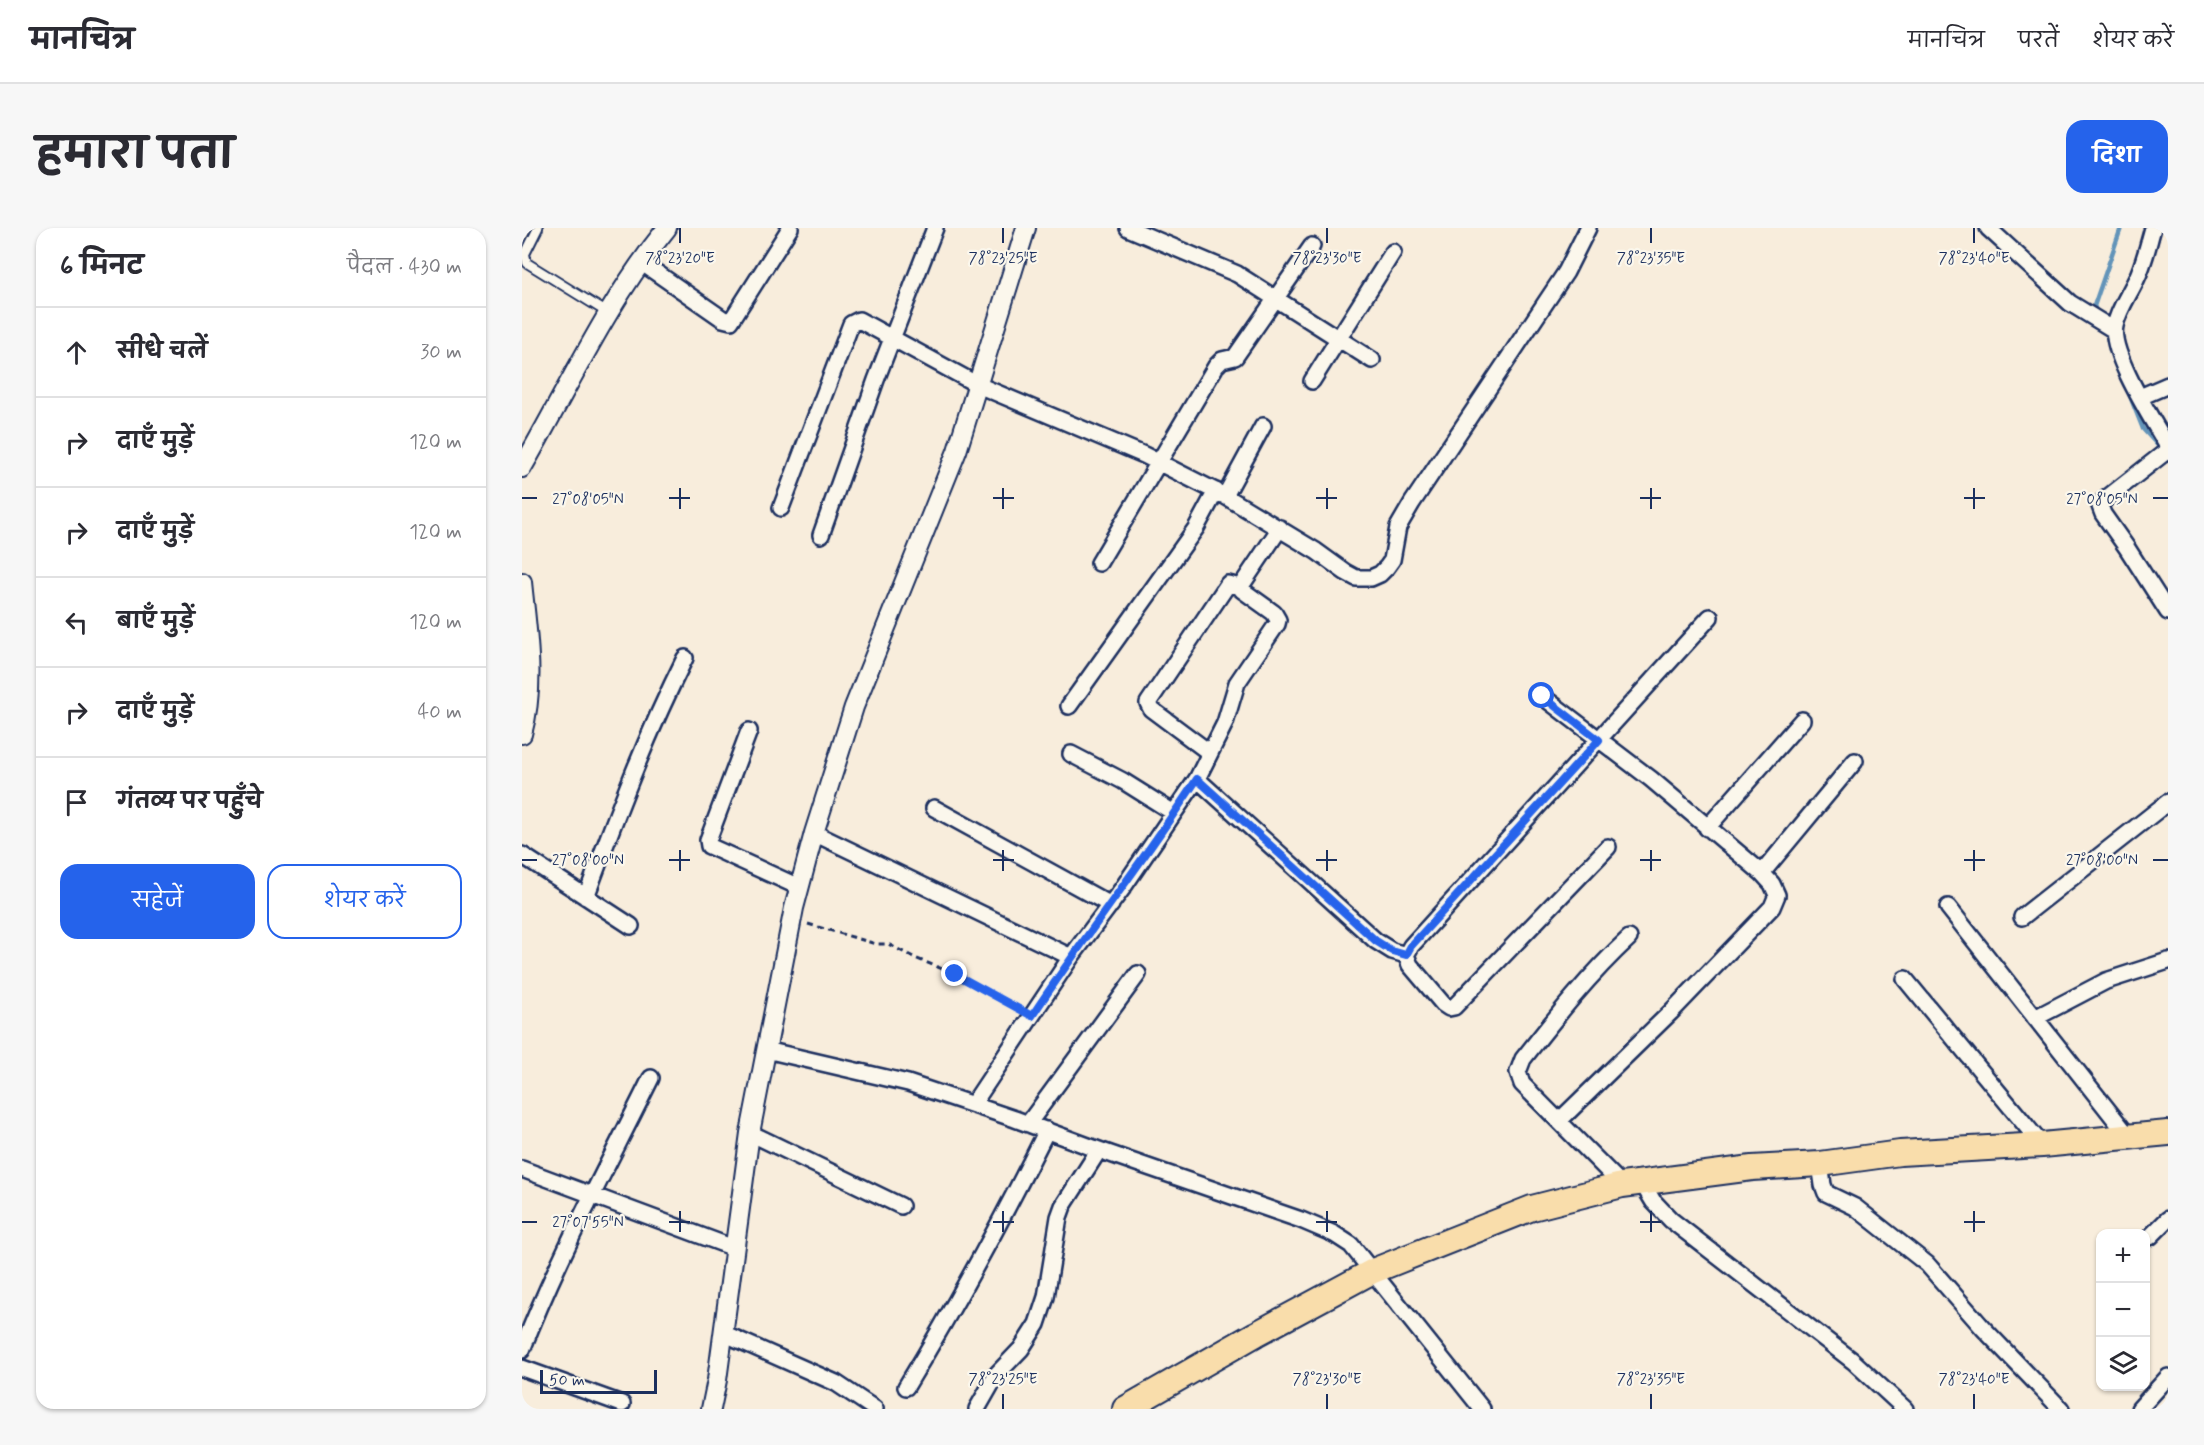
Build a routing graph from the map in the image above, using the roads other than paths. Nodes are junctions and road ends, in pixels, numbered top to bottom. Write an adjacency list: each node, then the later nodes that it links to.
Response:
1 (538, 228): 14 (lane)
2 (667, 228): 12 (street)
3 (790, 228): 12 (street)
4 (935, 228): 17 (street)
5 (1026, 228): 20 (street)
6 (1128, 228): 13 (street)
7 (1588, 228): 30 (street)
8 (1988, 228): 15 (street)
9 (2153, 228): 15 (street)
10 (1312, 246): 13 (street)
11 (1393, 252): 16 (street)
12 (641, 262): 14 (street)
13 (1276, 297): 16 (street); 26 (street)
14 (608, 313): 24 (street)
15 (2107, 326): 22 (street)
16 (1339, 337): 18 (street); 19 (street)
17 (893, 338): 20 (street); 29 (street); 31 (street)
18 (1372, 360)
19 (1312, 381)
20 (978, 385): 26 (street); 52 (street)
21 (2168, 385): 22 (street)
22 (2140, 397): 25 (street)
23 (1263, 426): 28 (street)
24 (528, 445): 27 (street)
25 (2165, 452): 35 (street)
26 (1160, 463): 28 (street); 32 (street)
27 (522, 468)
28 (1221, 493): 30 (street); 39 (street)
29 (781, 508)
30 (1280, 528): 34 (street)
31 (821, 535)
32 (1099, 563)
33 (522, 582): 42 (street)
34 (1241, 587): 44 (street); 44 (street)
35 (2168, 612)
36 (1710, 617): 43 (street)
37 (686, 658): 57 (street)
38 (1542, 696): 43 (street)
39 (1070, 706)
40 (1802, 720): 51 (street)
41 (749, 731): 56 (street)
42 (522, 734)
43 (1599, 740): 51 (street); 63 (street)
44 (1210, 753): 47 (street)
45 (1071, 754): 50 (street)
46 (1855, 761): 55 (street)
47 (1197, 779): 50 (street); 63 (street)
48 (2168, 802): 60 (street)
49 (934, 808): 58 (street)
50 (1174, 813): 58 (street)
51 (1707, 828): 55 (street)
52 (814, 833): 56 (street); 64 (street)
53 (1608, 847): 63 (street)
54 (522, 855): 57 (street)
55 (1762, 873): 72 (street)
56 (799, 886): 69 (street)
57 (585, 897): 61 (street)
58 (1110, 905): 64 (street)
59 (1948, 907): 68 (street)
60 (2022, 917)
61 (631, 926)
62 (1629, 938): 72 (street)
63 (1406, 955)
64 (1071, 957): 71 (street)
65 (2168, 961): 68 (street)
66 (1138, 974): 73 (street)
67 (1905, 979): 78 (street)
68 (2035, 1018): 77 (street)
69 (766, 1050): 71 (street); 75 (street)
70 (651, 1078): 83 (street)
71 (973, 1104): 73 (street)
72 (1559, 1121): 82 (street)
73 (1029, 1124): 74 (street)
74 (1047, 1130): 79 (street); 93 (street)
75 (750, 1133): 84 (street); 87 (street)
76 (2168, 1133): 77 (main road)
77 (2129, 1137): 78 (main road)
78 (2042, 1145): 80 (main road)
79 (1099, 1150): 88 (street); 97 (street)
80 (1820, 1164): 82 (main road); 101 (street)
81 (522, 1169): 83 (street)
82 (1632, 1183): 88 (main road); 100 (street)
83 (593, 1195): 87 (street); 90 (street)
84 (901, 1206)
85 (2168, 1219): 86 (street)
86 (2150, 1237)
87 (734, 1248): 89 (street)
88 (1373, 1271): 98 (main road); 99 (street)
89 (723, 1334): 95 (street); 96 (street)
90 (522, 1350)
91 (522, 1368): 94 (street)
92 (2168, 1377): 102 (street)
93 (906, 1387)
94 (622, 1404)
95 (711, 1409)
96 (875, 1409)
97 (977, 1409)
98 (1125, 1409)
99 (1482, 1409)
100 (1905, 1409)
101 (2061, 1409)
102 (2139, 1409)

